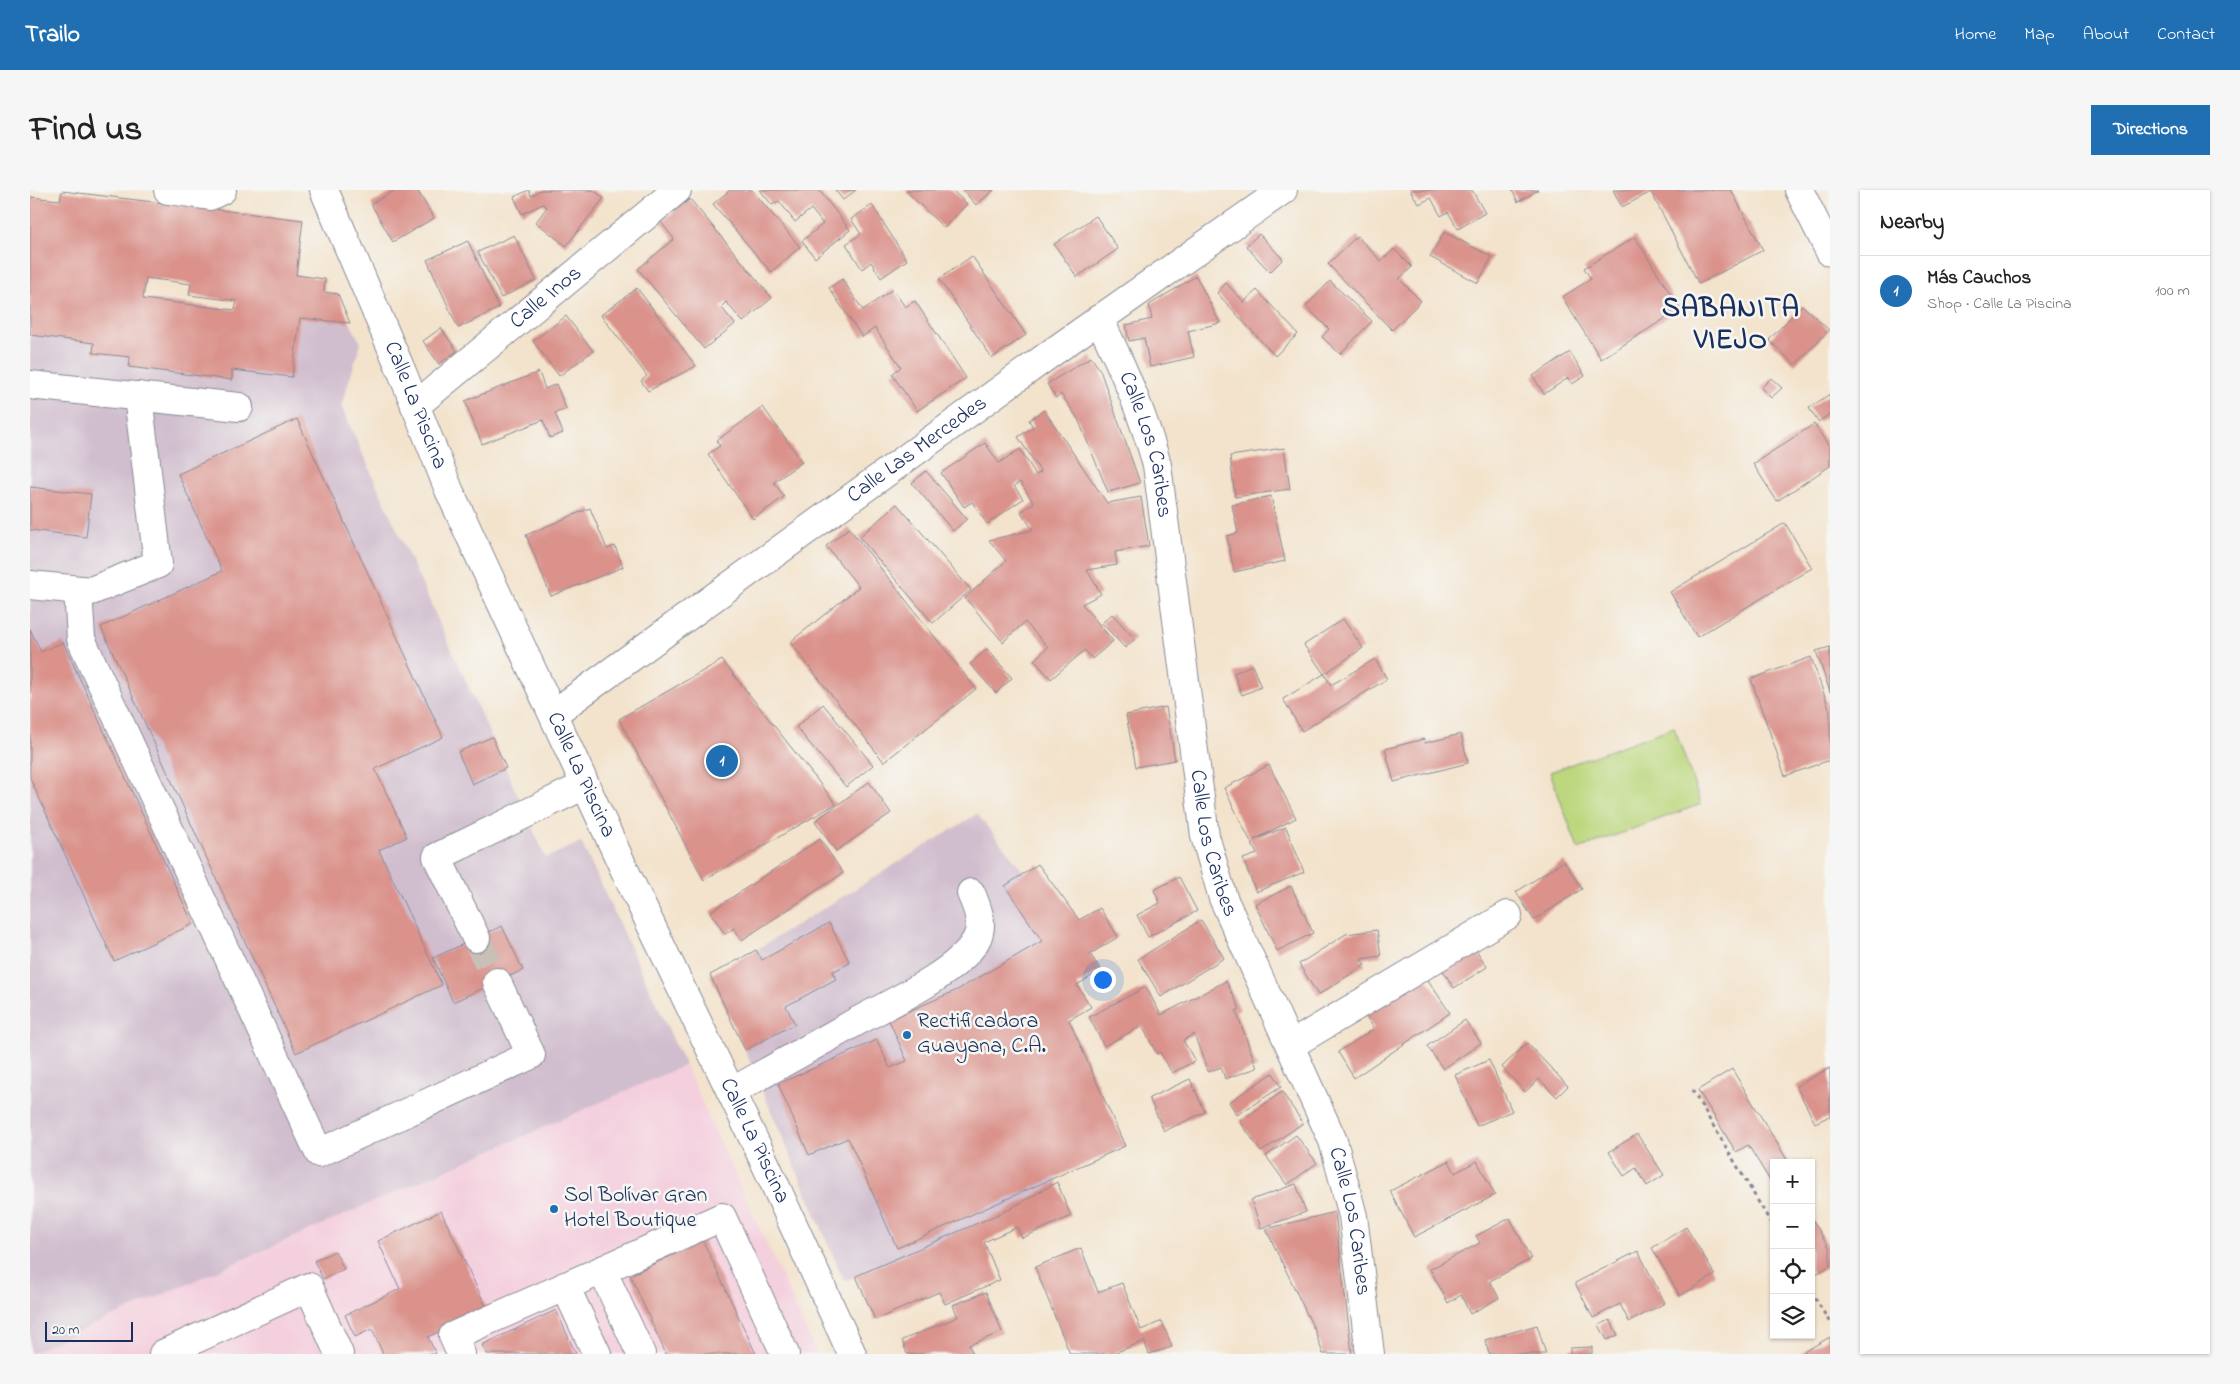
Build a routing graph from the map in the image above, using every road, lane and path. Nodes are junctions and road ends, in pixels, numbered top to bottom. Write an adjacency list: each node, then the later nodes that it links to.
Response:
1 (168, 190): 2 (street)
2 (222, 190)
3 (324, 190): 11 (street, Calle La Piscina)
4 (677, 190): 11 (street, Calle Inos)
5 (1284, 190): 8 (street, Calle Las Mercedes)
6 (1799, 190): 7 (street)
7 (1830, 252)
8 (1099, 319): 15 (street, Calle Las Mercedes); 21 (street, Calle Los Caribes)
9 (30, 385): 10 (street)
10 (138, 396): 12 (street); 14 (street)
11 (415, 406): 15 (street, Calle La Piscina)
12 (239, 407)
13 (30, 585): 14 (street)
14 (78, 590): 20 (street)
15 (553, 714): 16 (street, Calle La Piscina)
16 (585, 784): 19 (street); 23 (street, Calle La Piscina)
17 (971, 893): 23 (street)
18 (1508, 914): 21 (street)
19 (476, 938)
20 (497, 982)
21 (1291, 1045): 36 (street, Calle Los Caribes)
22 (1692, 1090): 24 (path)
23 (731, 1092): 35 (street, Calle La Piscina)
24 (1770, 1221)
25 (602, 1270): 26 (street); 33 (street); 34 (street)
26 (565, 1286): 31 (street); 32 (street)
27 (1813, 1294): 28 (path)
28 (1830, 1323)
29 (162, 1354): 30 (street)
30 (338, 1354)
31 (461, 1354)
32 (597, 1354)
33 (641, 1354)
34 (785, 1354)
35 (852, 1354)
36 (1370, 1354)

